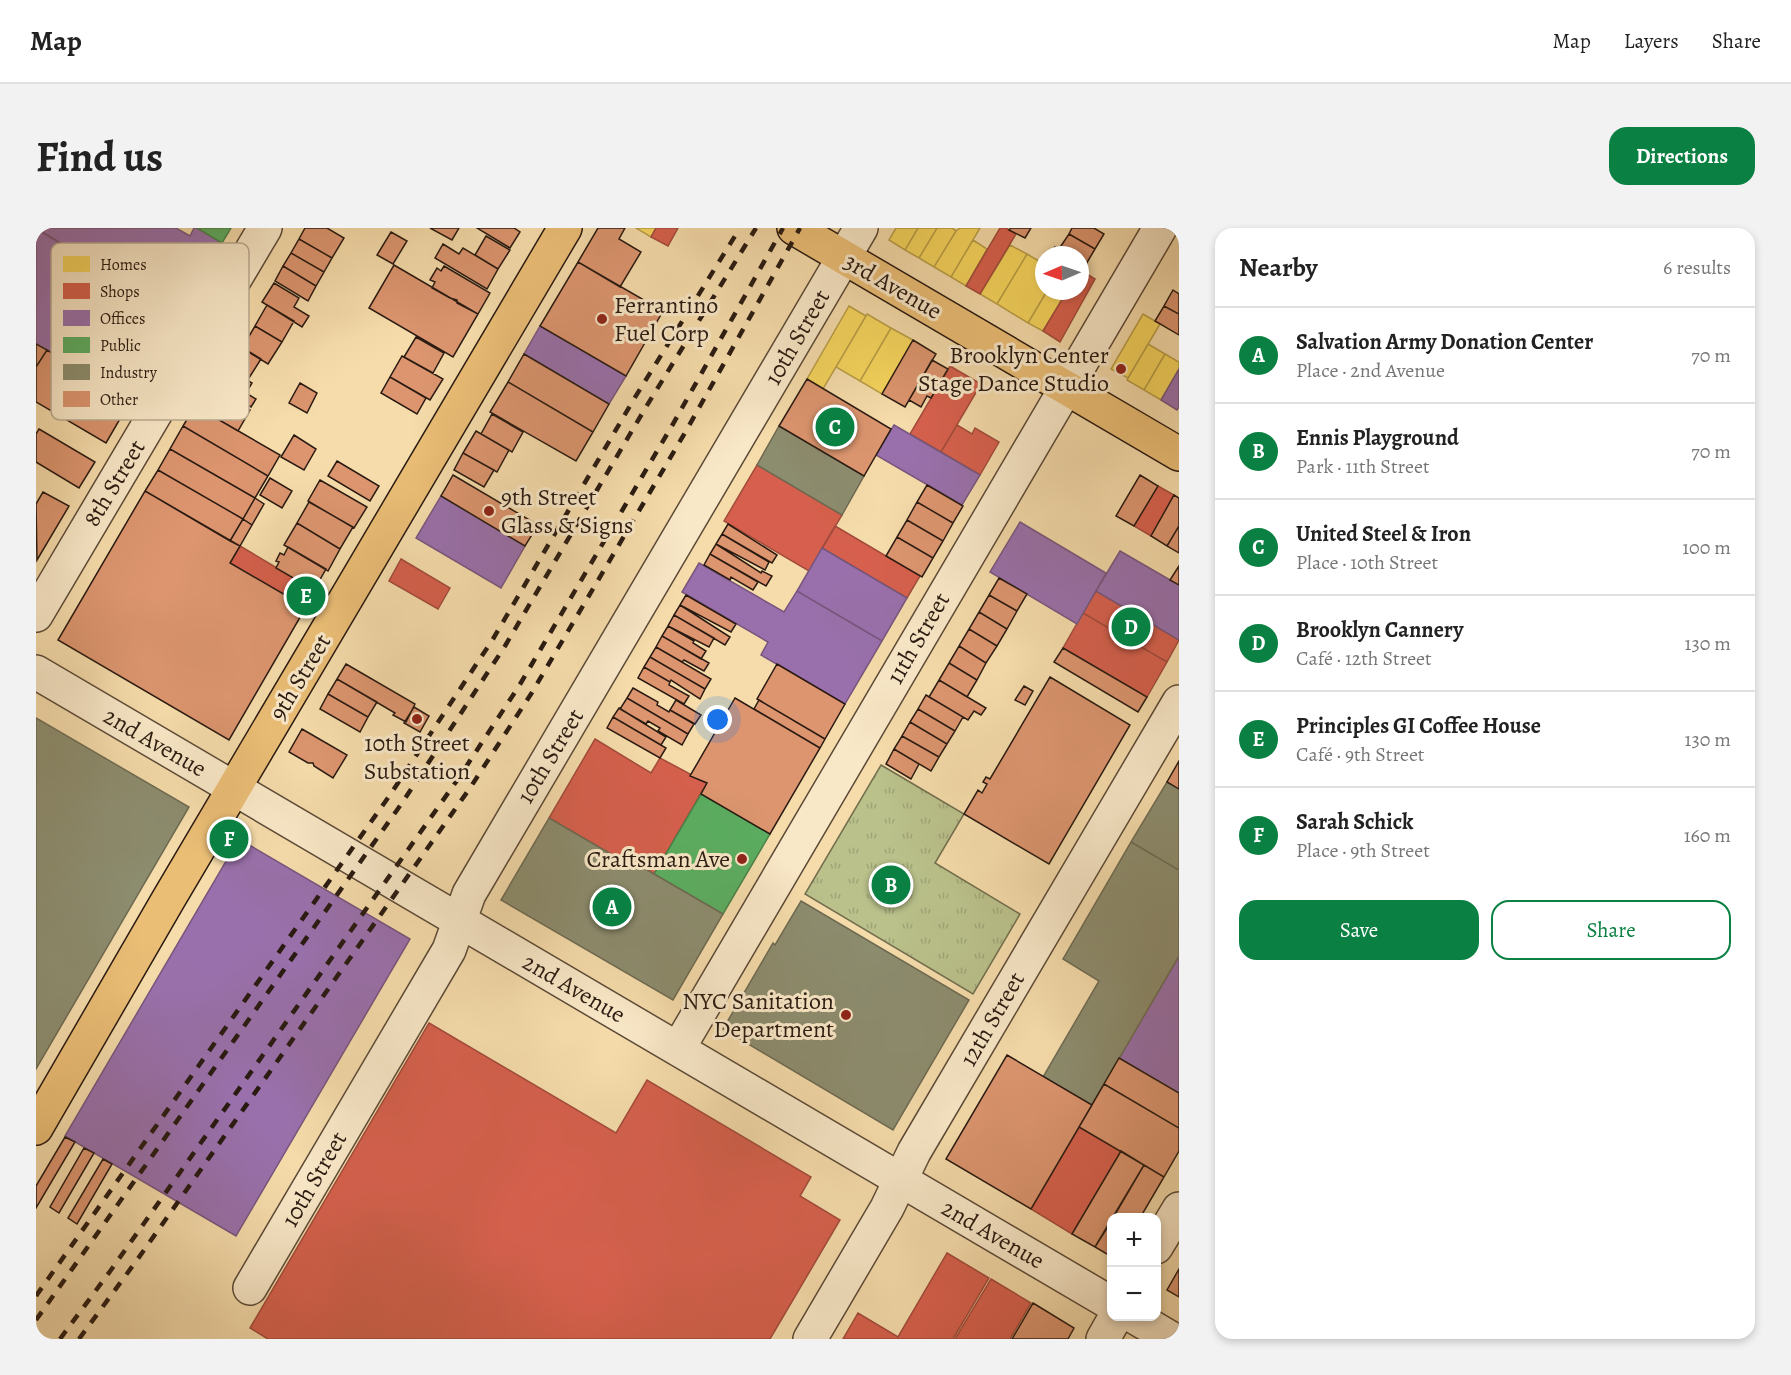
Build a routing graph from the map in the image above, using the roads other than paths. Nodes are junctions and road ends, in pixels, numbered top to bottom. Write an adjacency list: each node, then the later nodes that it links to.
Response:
1 (264, 228): 6 (street, 8th Street)
2 (565, 228): 14 (main road, 9th Street)
3 (794, 228): 7 (main road, 3rd Avenue)
4 (861, 228): 7 (street, 10th Street)
5 (1160, 228): 8 (street, 11th Street)
6 (249, 253)
7 (844, 258): 8 (main road, 3rd Avenue); 15 (street, 10th Street)
8 (1066, 387): 10 (main road, 3rd Avenue); 16 (street, 11th Street)
9 (151, 420): 11 (street, 8th Street)
10 (1179, 454)
11 (36, 615)
12 (36, 672): 14 (street, 2nd Avenue)
13 (1179, 702): 18 (street, 12th Street)
14 (235, 788): 15 (street, 2nd Avenue); 17 (main road, 9th Street)
15 (460, 920): 16 (street, 2nd Avenue); 21 (street, 10th Street)
16 (678, 1048): 18 (street, 2nd Avenue)
17 (36, 1128)
18 (901, 1180): 22 (street, 2nd Avenue); 25 (street, 12th Street)
19 (1179, 1209): 20 (street)
20 (1161, 1239)
21 (250, 1288)
22 (1107, 1301)
23 (1114, 1321): 26 (street)
24 (1140, 1321): 27 (street)
25 (810, 1339)
26 (1103, 1339)
27 (1172, 1339)

